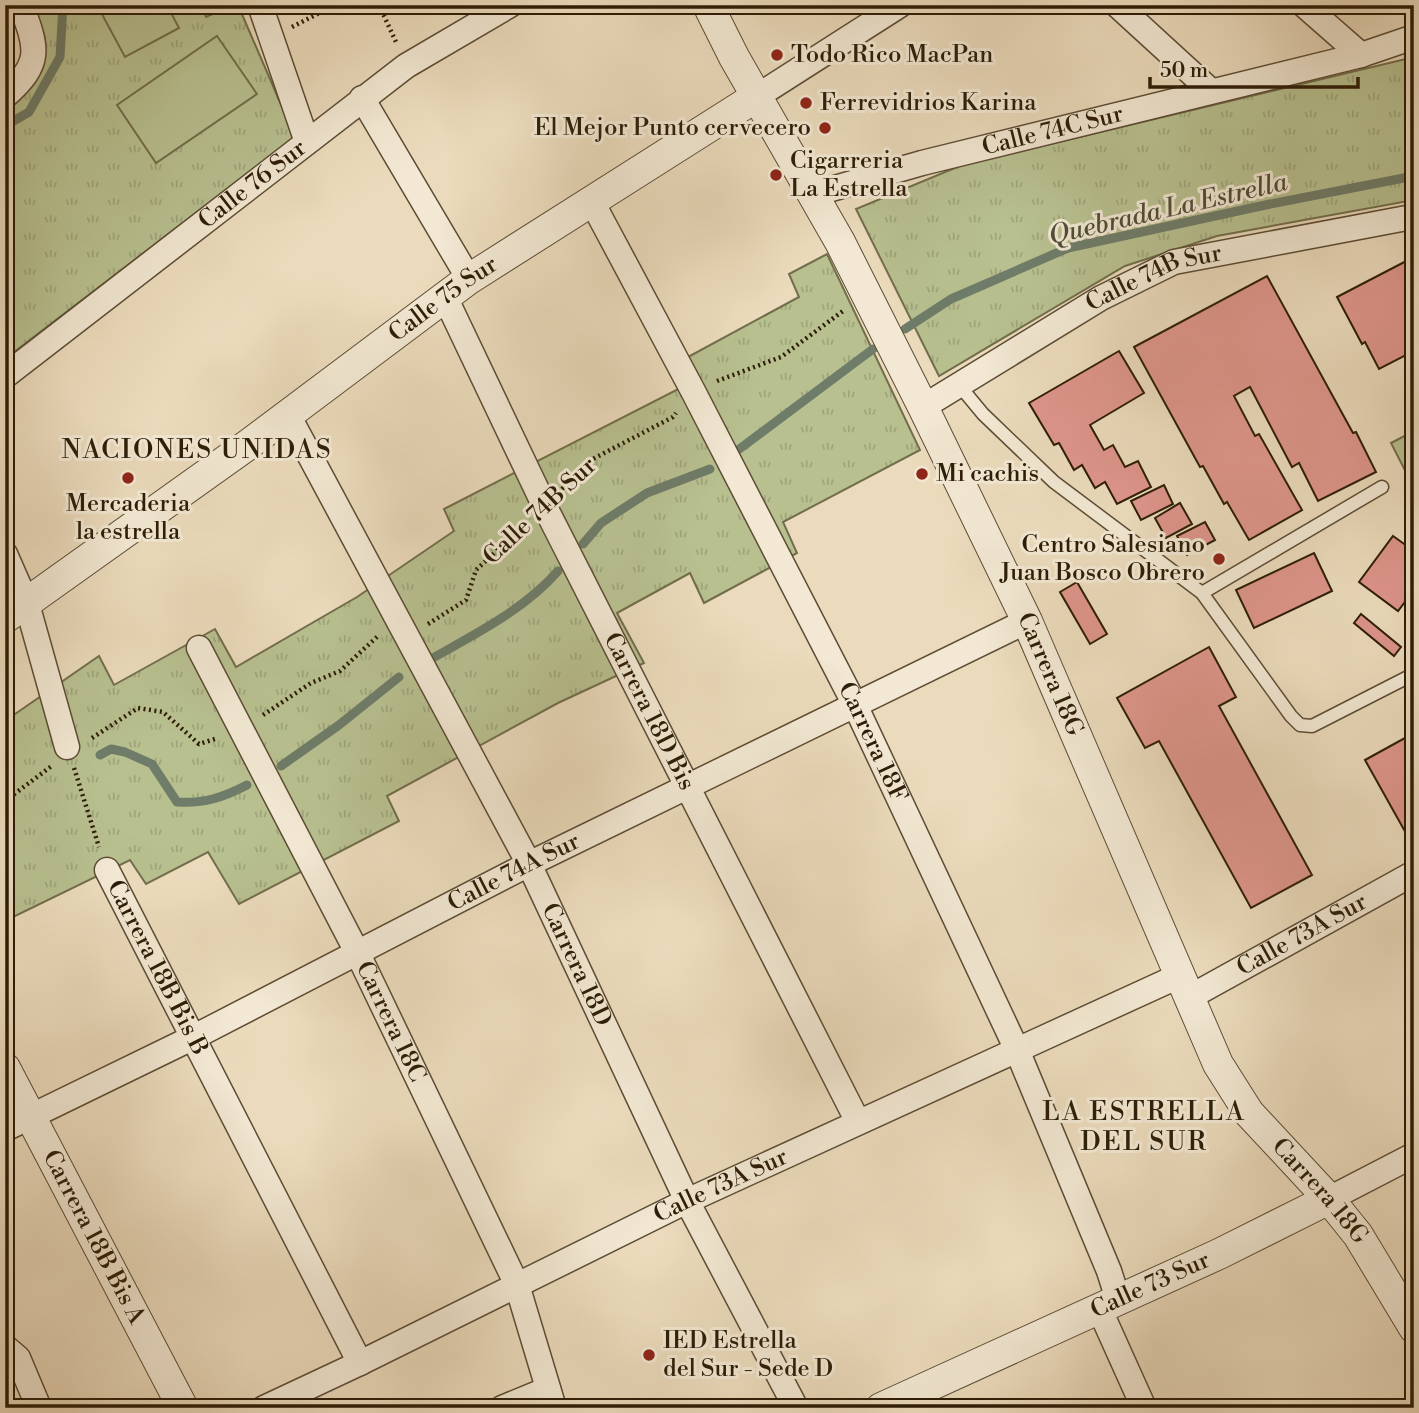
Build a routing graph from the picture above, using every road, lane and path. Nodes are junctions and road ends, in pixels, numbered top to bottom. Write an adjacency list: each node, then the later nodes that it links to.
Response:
1 (21, 5): 15 (street)
2 (260, 5): 11 (street)
3 (335, 5): 11 (path)
4 (379, 5): 13 (path)
5 (510, 5): 13 (street, Calle 76 Sur)
6 (708, 5): 16 (street, Carrera 18G)
7 (900, 5): 16 (street, Calle 75 Sur)
8 (1117, 5): 14 (street)
9 (1304, 5): 12 (street)
10 (1414, 37): 12 (street, Calle 74C Sur)
11 (272, 38): 18 (street)
12 (1361, 55): 14 (street, Calle 74C Sur)
13 (406, 66): 17 (street, Calle 76 Sur)
14 (1211, 91): 19 (street, Calle 74C Sur)
15 (5, 96)
16 (756, 97): 19 (street, Carrera 18G); 20 (street, Calle 75 Sur)
17 (362, 98): 18 (street, Calle 76 Sur); 22 (street)
18 (307, 142): 25 (street, Calle 76 Sur)
19 (814, 194): 23 (street, Carrera 18G)
20 (591, 200): 22 (street, Calle 75 Sur); 27 (street, Carrera 18F)
21 (1412, 217): 26 (street, Calle 74B Sur)
22 (469, 279): 24 (street, Calle 75 Sur)
23 (866, 294): 27 (path, Calle 74B Sur); 28 (street, Carrera 18G)
24 (445, 297): 29 (street, Calle 75 Sur); 31 (street, Carrera 18D Bis)
25 (5, 376)
26 (959, 385): 28 (street, Calle 74B Sur); 33 (lane)
27 (693, 391): 31 (path, Calle 74B Sur); 39 (street, Carrera 18F)
28 (923, 407): 35 (street, Carrera 18G)
29 (288, 415): 34 (street, Calle 75 Sur); 36 (street, Carrera 18D)
30 (1382, 487): 33 (lane)
31 (545, 507): 36 (path, Calle 74B Sur); 41 (street, Carrera 18D Bis)
32 (5, 554): 34 (street)
33 (1202, 593): 38 (lane)
34 (16, 611): 40 (street)
35 (1027, 621): 39 (street, Calle 74A Sur); 46 (street, Carrera 18G)
36 (408, 637): 42 (street, Carrera 18D)
37 (198, 648): 45 (street, Carrera 18C)
38 (1414, 674)
39 (855, 705): 41 (street, Calle 74A Sur); 48 (street, Carrera 18F)
40 (67, 747): 43 (path, Carrera 18B Bis B)
41 (689, 786): 42 (street, Calle 74A Sur); 50 (street, Carrera 18D Bis)
42 (529, 864): 45 (street, Calle 74A Sur); 54 (street, Carrera 18D)
43 (107, 870): 47 (street, Carrera 18B Bis B)
44 (1414, 873): 46 (street, Calle 73A Sur)
45 (358, 954): 47 (street, Calle 74A Sur); 55 (street, Carrera 18C)
46 (1186, 986): 48 (street, Calle 73A Sur); 53 (street, Carrera 18G)
47 (194, 1037): 51 (street, Calle 74A Sur); 59 (street, Carrera 18B Bis B)
48 (1017, 1050): 50 (street, Calle 73A Sur); 56 (street, Carrera 18F)
49 (5, 1068): 51 (street, Carrera 18B Bis A)
50 (858, 1122): 54 (street, Calle 73A Sur)
51 (18, 1123): 62 (street, Carrera 18B Bis A)
52 (1414, 1155): 53 (street, Calle 73 Sur)
53 (1329, 1199): 56 (street, Calle 73 Sur); 57 (street, Carrera 18G)
54 (687, 1201): 55 (street, Calle 73A Sur); 65 (street, Carrera 18D)
55 (517, 1284): 59 (street, Calle 73A Sur); 60 (street, Carrera 18C)
56 (1108, 1304): 66 (street, Calle 73 Sur); 67 (street, Carrera 18F)
57 (1414, 1328)
58 (5, 1347): 61 (street)
59 (360, 1363): 63 (street, Calle 73A Sur)
60 (551, 1398): 64 (street)
61 (39, 1408)
62 (183, 1408)
63 (264, 1408)
64 (502, 1408)
65 (796, 1408)
66 (881, 1408)
67 (1144, 1408)

